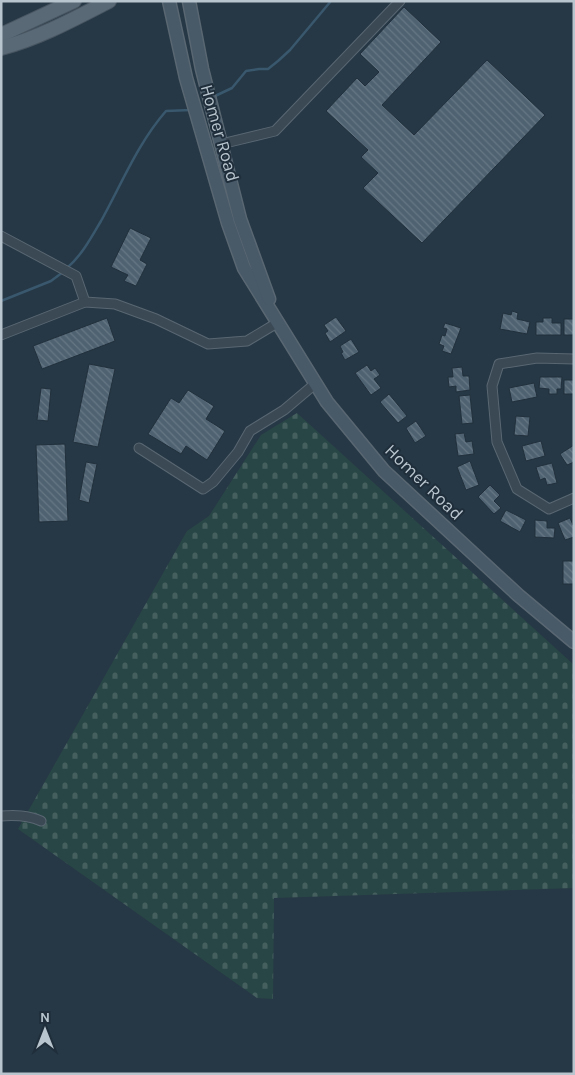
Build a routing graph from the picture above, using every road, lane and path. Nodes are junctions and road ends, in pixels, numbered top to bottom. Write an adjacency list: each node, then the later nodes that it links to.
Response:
1 (67, 1): 7 (main road)
2 (74, 1): 7 (main road)
3 (109, 1): 9 (main road)
4 (169, 1): 13 (street, Homer Road)
5 (189, 1): 10 (street, Homer Road)
6 (400, 1): 10 (street)
7 (55, 10): 8 (main road)
8 (1, 35)
9 (1, 48)
10 (221, 144): 13 (street, Homer Road)
11 (1, 236): 12 (street)
12 (85, 302): 13 (street); 14 (street)
13 (277, 323): 16 (street, Homer Road)
14 (1, 335)
15 (574, 359): 18 (street)
16 (316, 383): 17 (street); 19 (street, Homer Road)
17 (139, 448)
18 (574, 498)
19 (574, 642)
20 (1, 816): 21 (street)
21 (41, 821)

